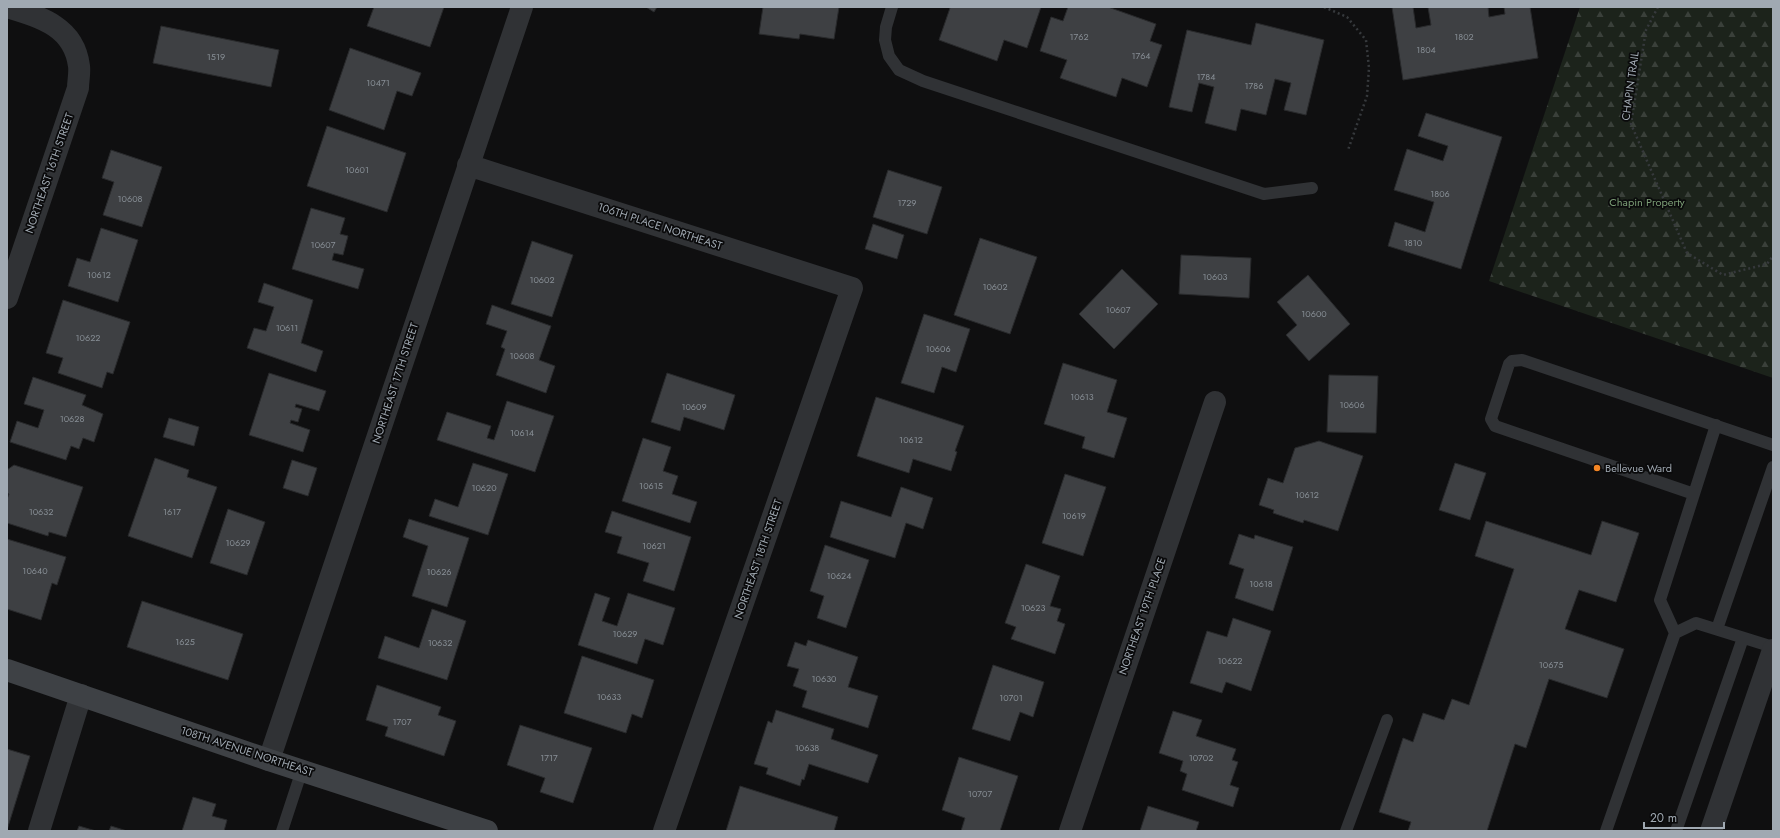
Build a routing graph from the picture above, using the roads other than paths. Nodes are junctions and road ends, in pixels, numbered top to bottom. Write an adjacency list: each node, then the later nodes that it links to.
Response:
1 (7, 7): 7 (street, NORTHEAST 16TH STREET)
2 (522, 7): 4 (street, NORTHEAST 17TH STREET)
3 (892, 7): 5 (lane)
4 (468, 165): 6 (street, 106TH PLACE NORTHEAST); 20 (street, NORTHEAST 17TH STREET)
5 (1312, 188)
6 (852, 288): 26 (street, NORTHEAST 18TH STREET)
7 (7, 298)
8 (1214, 402): 27 (street, NORTHEAST 19TH PLACE)
9 (1716, 424): 10 (lane); 12 (lane); 12 (lane)
10 (1773, 445)
11 (1773, 467): 13 (lane)
12 (1694, 494): 14 (lane)
13 (1717, 629): 14 (lane); 15 (lane)
14 (1675, 633): 29 (lane)
15 (1743, 638): 16 (lane); 30 (lane)
16 (1773, 649): 31 (street)
17 (7, 670): 18 (main road, 108TH AVENUE NORTHEAST)
18 (81, 695): 20 (main road, 108TH AVENUE NORTHEAST); 23 (street)
19 (1386, 720): 28 (lane)
20 (269, 760): 21 (main road, 108TH AVENUE NORTHEAST)
21 (302, 770): 22 (main road, 108TH AVENUE NORTHEAST); 24 (lane)
22 (448, 825): 25 (main road, 108TH AVENUE NORTHEAST)
23 (39, 831)
24 (282, 831)
25 (487, 831)
26 (664, 831)
27 (1070, 831)
28 (1346, 831)
29 (1606, 831)
30 (1676, 831)
31 (1711, 831)

